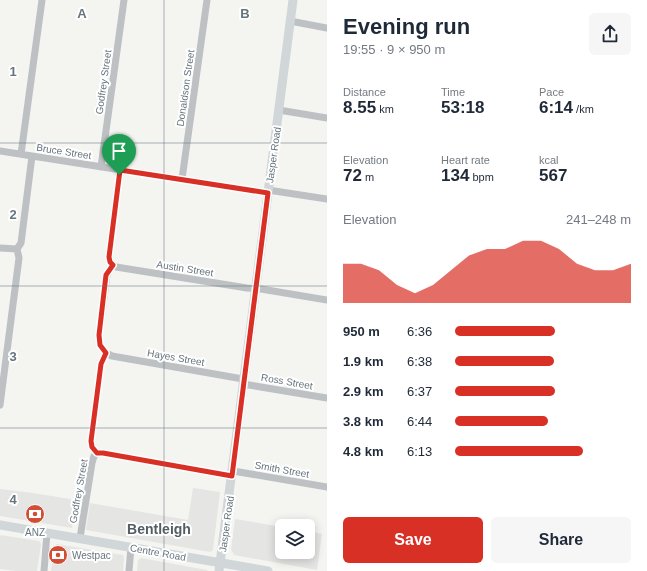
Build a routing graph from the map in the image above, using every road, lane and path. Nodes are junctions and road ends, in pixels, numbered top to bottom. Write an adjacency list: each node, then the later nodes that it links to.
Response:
1 (42, 0): 10 (street)
2 (124, 0): 12 (street, Godfrey Street)
3 (207, 0): 14 (street, Donaldson Street)
4 (294, 0): 5 (main road, Jasper Road)
5 (290, 21): 6 (street); 7 (main road, Jasper Road)
6 (327, 28)
7 (279, 110): 8 (street); 15 (main road, Jasper Road)
8 (327, 118)
9 (0, 150): 10 (street, Bruce Street)
10 (20, 154): 11 (street, Bruce Street)
11 (32, 156): 12 (street, Bruce Street); 18 (street)
12 (101, 167): 13 (street, Bruce Street)
13 (120, 170): 14 (street, Bruce Street); 19 (street)
14 (182, 179): 15 (street, Bruce Street)
15 (268, 191): 16 (street, Bruce Street); 20 (main road, Jasper Road)
16 (327, 199)
17 (0, 248): 18 (street)
18 (17, 249): 25 (street)
19 (113, 265): 20 (street, Austin Street); 22 (street)
20 (255, 288): 21 (street, Austin Street); 23 (main road, Jasper Road)
21 (327, 300)
22 (106, 353): 23 (street, Hayes Street); 26 (street, Godfrey Street)
23 (243, 381): 24 (street, Ross Street); 27 (main road, Jasper Road)
24 (327, 398)
25 (0, 405)
26 (97, 453): 27 (street, Smith Street); 31 (street, Godfrey Street)
27 (232, 474): 28 (street, Smith Street); 33 (main road, Jasper Road)
28 (327, 487)
29 (0, 525): 30 (main road, Centre Road)
30 (49, 533): 31 (main road, Centre Road); 34 (street)
31 (80, 538): 32 (main road, Centre Road)
32 (133, 548): 33 (main road, Centre Road); 35 (street)
33 (220, 567): 36 (main road, Centre Road)
34 (44, 571)
35 (130, 571)
36 (268, 571)

